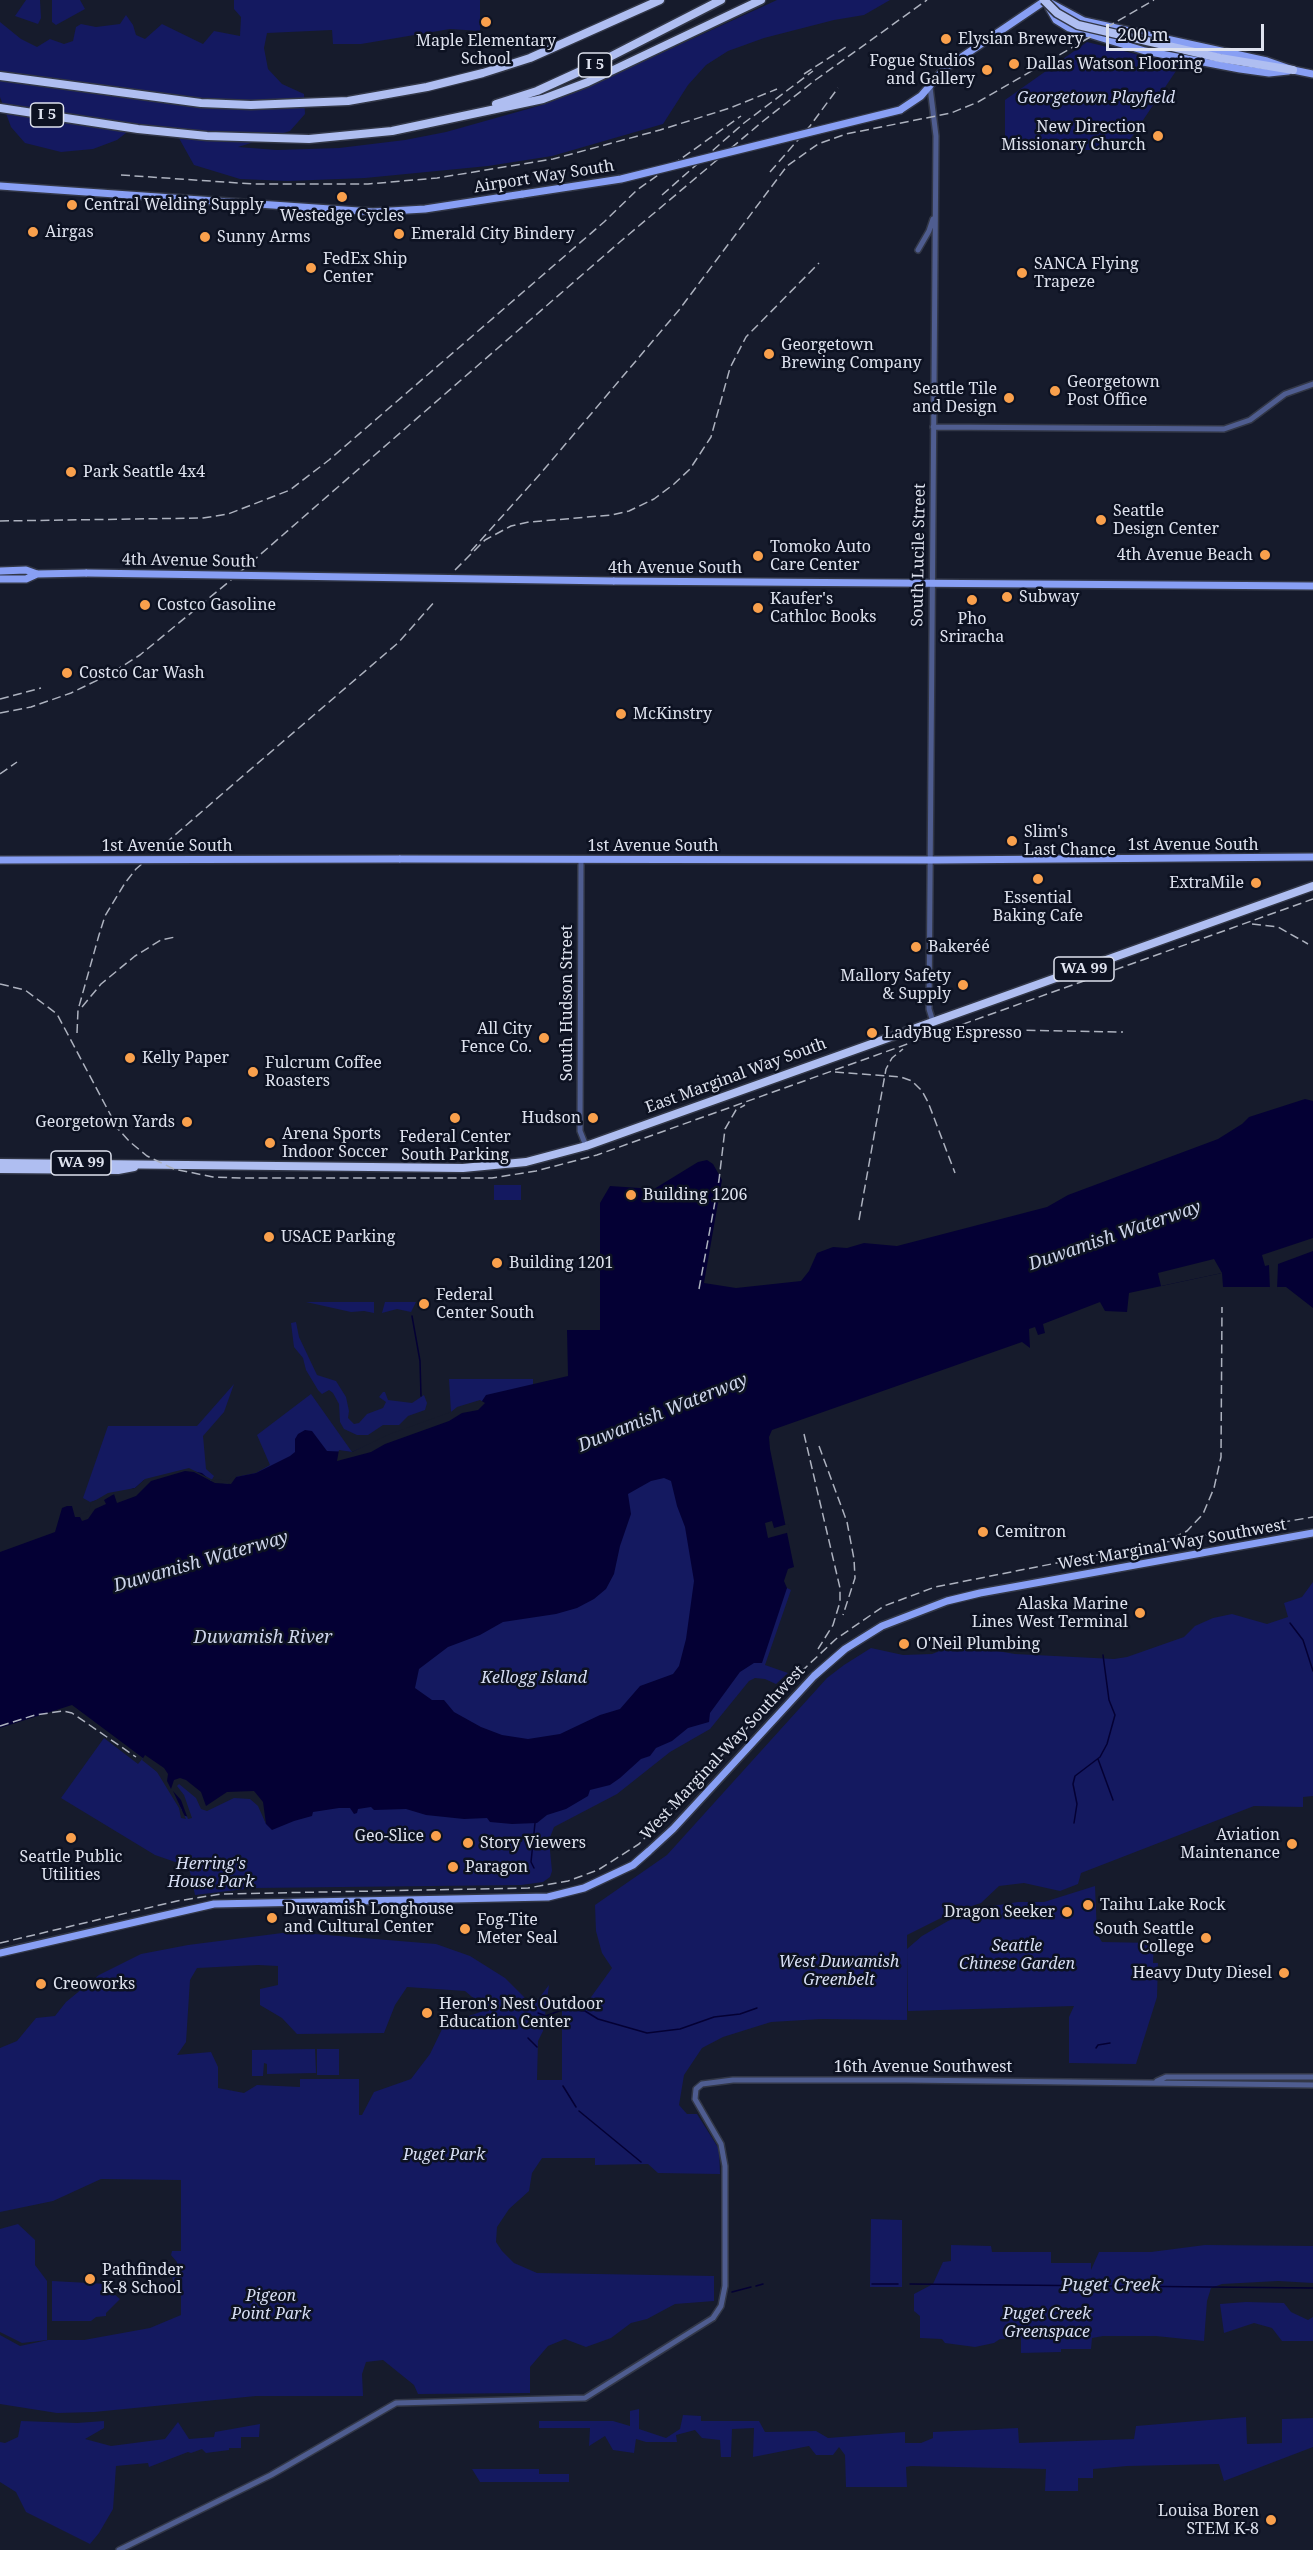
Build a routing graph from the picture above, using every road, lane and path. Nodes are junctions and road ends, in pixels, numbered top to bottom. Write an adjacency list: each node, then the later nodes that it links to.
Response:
1 (660, 0): 9 (highway, I 5)
2 (722, 0): 12 (highway, I 5)
3 (761, 0): 12 (highway)
4 (1046, 0): 5 (main road); 6 (main road); 7 (highway, bridge); 10 (main road, Airport Way South)
5 (1122, 29): 6 (main road); 7 (main road)
6 (1119, 43): 7 (main road)
7 (1293, 70): 8 (main road)
8 (1313, 74)
9 (0, 76)
10 (930, 87): 13 (main road, Airport Way South, bridge); 14 (street, South Lucile Street)
11 (0, 108): 12 (highway, I 5)
12 (462, 116)
13 (0, 186)
14 (935, 205): 15 (street); 17 (street, South Lucile Street)
15 (918, 250)
16 (1313, 384): 17 (street)
17 (933, 427): 21 (street, South Lucile Street)
18 (0, 571): 19 (main road, 4th Avenue South)
19 (37, 574): 20 (main road, 4th Avenue South); 21 (main road, 4th Avenue South, bridge)
20 (0, 579)
21 (932, 584): 22 (main road, 4th Avenue South); 26 (street, South Lucile Street)
22 (1313, 586)
23 (1310, 858): 26 (main road, 1st Avenue South)
24 (581, 859): 25 (main road, 1st Avenue South, bridge); 26 (main road, 1st Avenue South); 29 (street, South Hudson Street)
25 (0, 860)
26 (930, 860): 28 (street, South Lucile Street)
27 (1313, 886): 28 (highway, East Marginal Way South / WA 99)
28 (933, 1022): 29 (highway, East Marginal Way South / WA 99)
29 (586, 1146): 31 (highway, East Marginal Way South / WA 99)
30 (0, 1163): 31 (highway, East Marginal Way South / WA 99)
31 (146, 1166): 32 (highway, East Marginal Way South / WA 99)
32 (0, 1169)
33 (1313, 1533): 34 (main road, West Marginal Way Southwest)
34 (0, 1953)
35 (1313, 2076): 36 (street, 16th Avenue Southwest)
36 (1157, 2081): 37 (street, 16th Avenue Southwest); 38 (street, 16th Avenue Southwest)
37 (1313, 2085)
38 (119, 2550)

